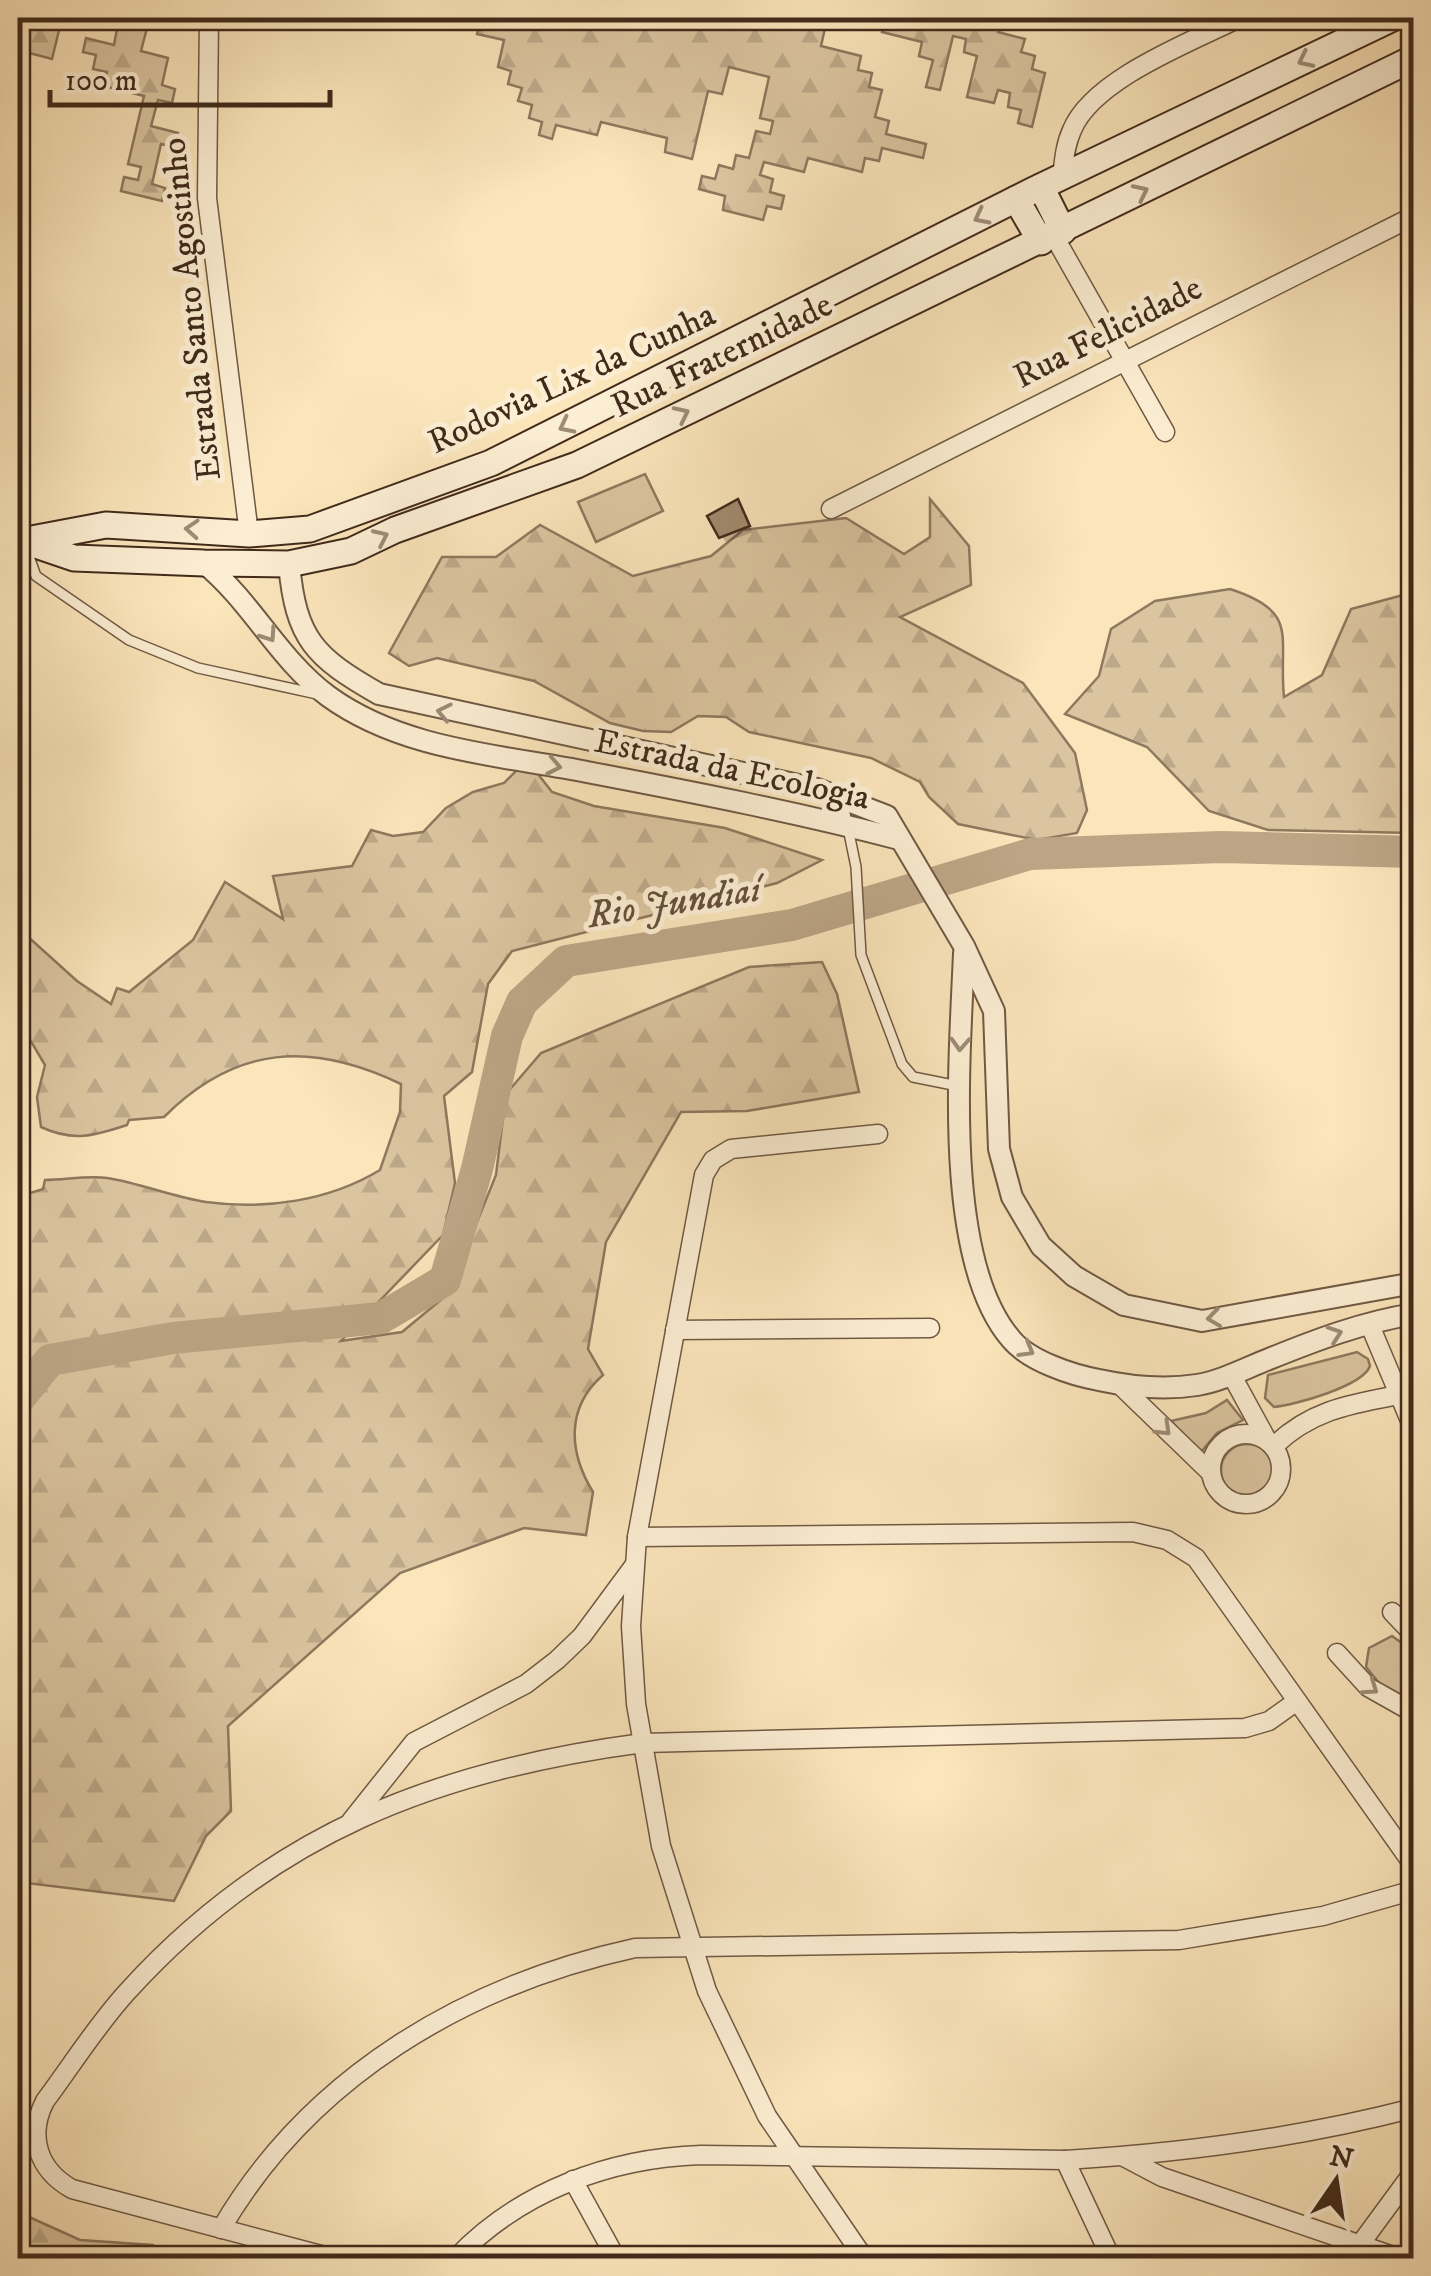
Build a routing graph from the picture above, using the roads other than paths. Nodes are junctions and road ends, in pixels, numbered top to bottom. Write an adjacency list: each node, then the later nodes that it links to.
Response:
1 (209, 18): 12 (street, Estrada Santo Agostinho)
2 (1239, 18): 5 (street)
3 (1393, 18): 5 (main road, Rodovia Lix da Cunha, one-way to 5)
4 (1414, 58): 8 (main road, Rua Fraternidade, one-way to 4)
5 (1051, 182): 6 (main road, Rodovia Lix da Cunha); 8 (main road)
6 (1016, 199): 8 (main road); 12 (main road, Rodovia Lix da Cunha, one-way to 12)
7 (1414, 216): 9 (street, Rua Felicidade)
8 (1053, 236): 9 (street); 15 (main road, Rua Fraternidade, one-way to 8)
9 (1127, 360): 10 (street); 11 (street, Rua Felicidade)
10 (1165, 432)
11 (831, 508)
12 (249, 534): 13 (main road, Rodovia Lix da Cunha, one-way to 13); 14 (main road); 15 (main road)
13 (20, 541): 14 (main road, Rua Fraternidade); 16 (lane)
14 (204, 563): 15 (main road, Rua Fraternidade); 16 (street, Estrada da Ecologia, one-way to 16)
15 (289, 564): 17 (street, Estrada da Ecologia, one-way to 15)
16 (328, 696): 18 (street, Estrada da Ecologia, one-way to 18)
17 (842, 797): 18 (lane); 19 (street, Estrada da Ecologia)
18 (848, 825): 19 (street, Estrada da Ecologia); 21 (lane)
19 (900, 838): 20 (street)
20 (964, 946): 21 (street, one-way to 21); 23 (street, one-way to 20)
21 (958, 1086): 29 (street, one-way to 29)
22 (878, 1134): 27 (street)
23 (1414, 1283)
24 (1414, 1314): 25 (street)
25 (1369, 1323): 28 (street, one-way to 25); 30 (street)
26 (930, 1328): 27 (street)
27 (675, 1330): 34 (street)
28 (1231, 1374): 29 (street); 32 (street)
29 (1119, 1384): 33 (street, one-way to 33)
30 (1405, 1394): 31 (street); 32 (street)
31 (1414, 1430)
32 (1270, 1443): 33 (street); 33 (street)
33 (1210, 1472)
34 (637, 1537): 35 (street); 39 (street)
35 (634, 1566): 41 (street); 42 (street)
36 (1392, 1612): 37 (street)
37 (1414, 1635)
38 (1337, 1653): 40 (street, one-way to 40)
39 (1297, 1701): 41 (street); 43 (street)
40 (1414, 1713)
41 (643, 1743): 42 (street); 45 (street)
42 (351, 1821): 52 (street)
43 (1414, 1866)
44 (1414, 1890): 45 (street)
45 (691, 1947): 48 (street); 52 (street)
46 (1414, 2108): 47 (street)
47 (1124, 2157): 49 (street); 53 (street)
48 (794, 2158): 49 (street); 51 (street); 57 (street)
49 (1065, 2160): 58 (street)
50 (1414, 2171): 53 (street)
51 (573, 2180): 55 (street); 56 (street)
52 (221, 2229): 54 (street)
53 (1355, 2252): 59 (street)
54 (332, 2258)
55 (456, 2258)
56 (616, 2258)
57 (864, 2258)
58 (1111, 2258)
59 (1398, 2258)

